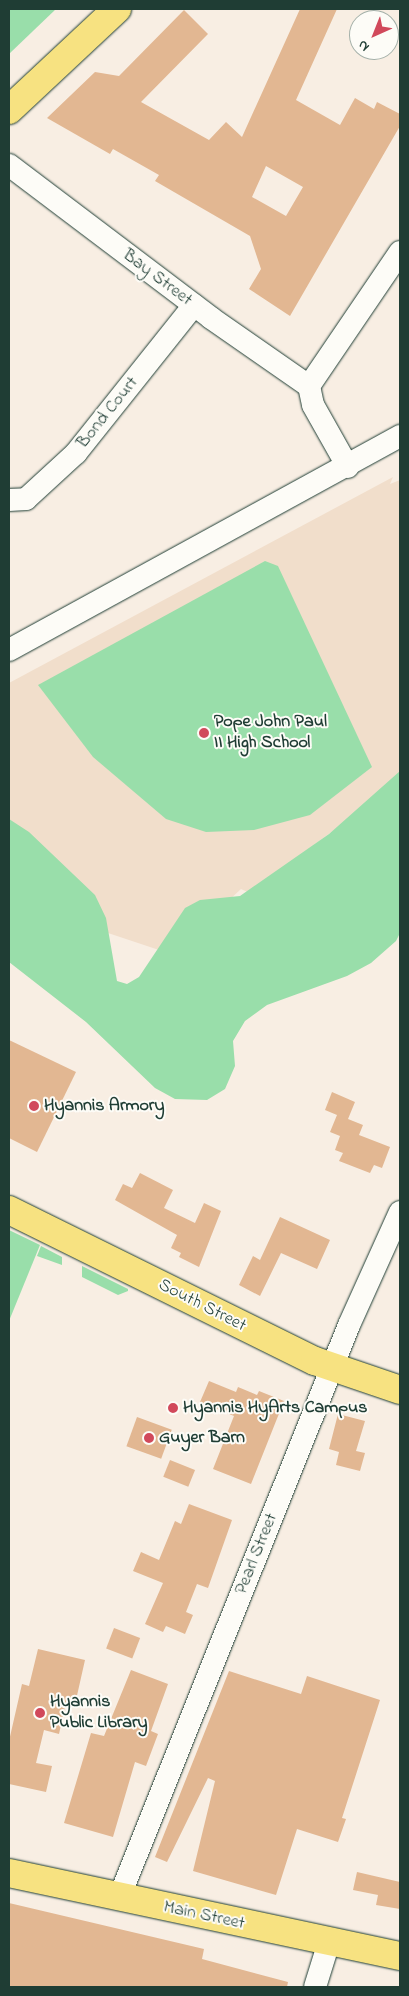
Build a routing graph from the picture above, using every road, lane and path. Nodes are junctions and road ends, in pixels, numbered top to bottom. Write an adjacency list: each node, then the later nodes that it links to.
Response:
1 (117, 9): 2 (main road)
2 (9, 110)
3 (9, 166): 5 (street, Bay Street)
4 (400, 252): 6 (street)
5 (194, 305): 6 (street, Bay Street); 9 (street, Bond Court)
6 (309, 386): 8 (street)
7 (400, 436): 8 (street)
8 (348, 467): 10 (street)
9 (9, 500)
10 (9, 650)
11 (9, 1210): 13 (main road, South Street)
12 (400, 1212): 13 (street, Pearl Street)
13 (332, 1369): 14 (main road, South Street); 16 (street, Pearl Street)
14 (400, 1390)
15 (9, 1873): 16 (main road, Main Street)
16 (119, 1898): 17 (main road, Main Street)
17 (329, 1942): 18 (main road, Main Street); 19 (street)
18 (400, 1956)
19 (315, 1987)

